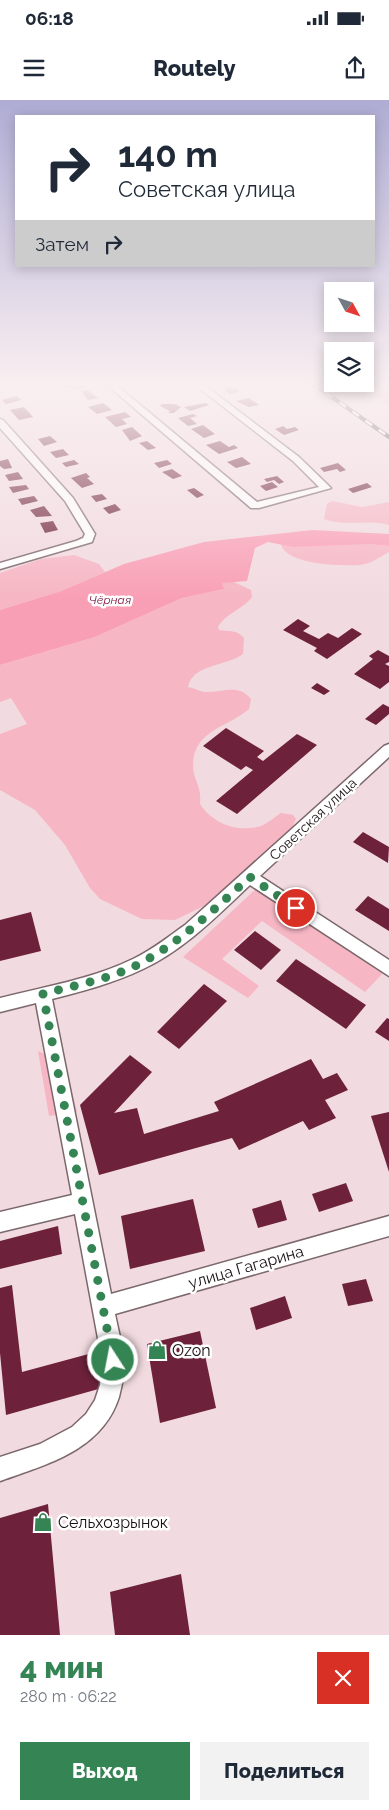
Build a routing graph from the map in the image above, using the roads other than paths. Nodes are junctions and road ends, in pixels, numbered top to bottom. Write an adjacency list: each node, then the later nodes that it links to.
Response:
1 (30, 456): 4 (street)
2 (195, 456): 3 (street)
3 (292, 456)
4 (0, 566)
5 (389, 750): 6 (street, Советская улица)
6 (250, 877): 7 (street); 8 (street, Советская улица)
7 (389, 969)
8 (43, 994): 9 (street, Советская улица); 10 (street)
9 (0, 1005)
10 (83, 1202): 11 (street); 13 (street)
11 (0, 1222)
12 (389, 1226): 13 (street, улица Гагарина)
13 (103, 1307): 14 (street)
14 (0, 1469)

